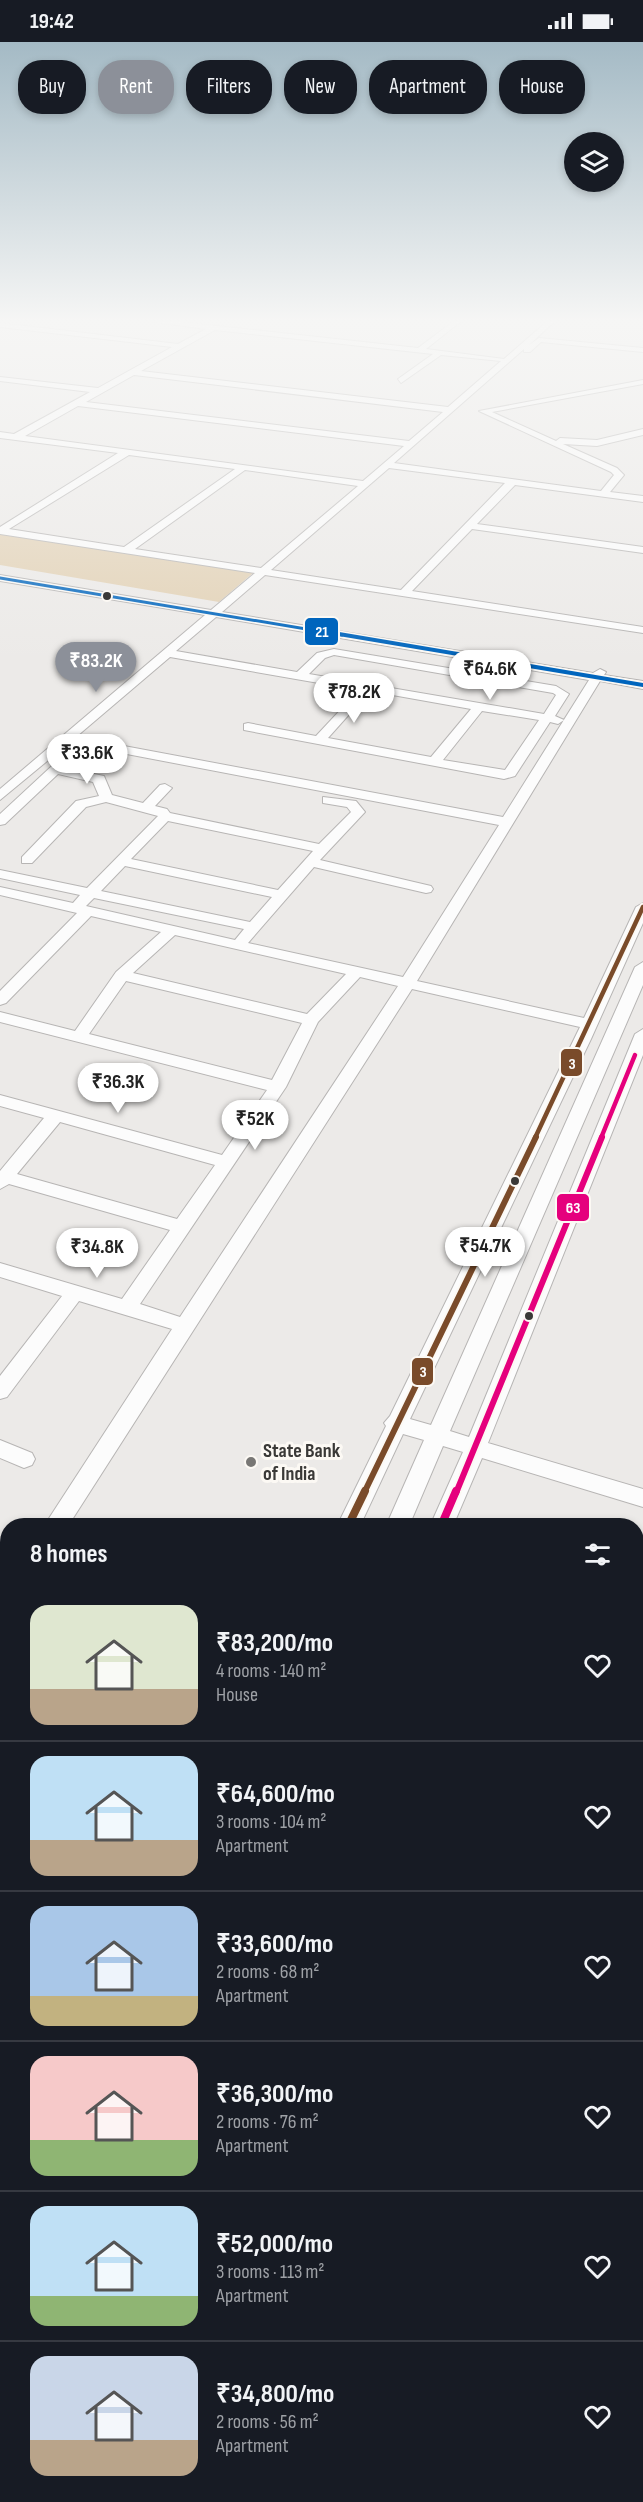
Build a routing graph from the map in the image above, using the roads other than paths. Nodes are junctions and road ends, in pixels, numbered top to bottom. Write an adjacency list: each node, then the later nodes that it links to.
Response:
1 (24, 433): 7 (street)
2 (320, 433): 9 (street)
3 (427, 433): 9 (street)
4 (531, 433): 8 (street)
5 (640, 433): 8 (street)
6 (0, 435): 7 (street)
7 (16, 437): 10 (street)
8 (547, 440): 15 (street)
9 (412, 444): 11 (street)
10 (127, 452): 12 (street); 18 (street)
11 (387, 465): 13 (street); 14 (street)
12 (244, 467): 14 (street); 20 (street)
13 (512, 482): 15 (street); 17 (street)
14 (366, 484): 21 (street)
15 (603, 494): 16 (street)
16 (643, 499)
17 (470, 526): 19 (street); 24 (street)
18 (0, 531): 20 (street)
19 (643, 550)
20 (125, 551): 21 (street)
21 (261, 572): 24 (street); 25 (street)
22 (0, 573): 25 (street)
23 (0, 579): 25 (street)
24 (404, 594): 26 (street)
25 (214, 611): 27 (street); 29 (street)
26 (643, 630)
27 (166, 653): 28 (street); 38 (street)
28 (301, 675): 30 (street); 33 (street)
29 (599, 675): 31 (street); 32 (street); 36 (street)
30 (394, 678): 33 (street); 34 (street); 34 (street)
31 (643, 679)
32 (643, 685)
33 (367, 688): 39 (street)
34 (479, 695): 35 (street); 35 (street); 40 (street)
35 (547, 718): 36 (street); 40 (street)
36 (569, 722): 48 (street)
37 (248, 727): 39 (street)
38 (66, 739): 43 (street); 48 (street)
39 (319, 740): 40 (street)
40 (434, 762)
41 (55, 770): 44 (street); 47 (street); 49 (street)
42 (165, 788): 45 (street)
43 (0, 796)
44 (106, 798): 45 (street); 50 (street)
45 (146, 808): 46 (street)
46 (165, 816): 49 (street); 51 (street)
47 (0, 821)
48 (507, 822): 66 (street)
49 (322, 849): 52 (street)
50 (27, 860)
51 (122, 861): 56 (street); 57 (street)
52 (311, 862): 54 (street); 57 (street)
53 (0, 874): 56 (street)
54 (426, 889)
55 (0, 891): 59 (street)
56 (91, 892): 59 (street); 60 (street)
57 (282, 895): 60 (street)
58 (643, 907): 70 (street)
59 (82, 908): 61 (street); 67 (street)
60 (254, 927): 62 (street)
61 (172, 930): 62 (street); 65 (street)
62 (238, 945): 64 (street)
63 (643, 967): 72 (street)
64 (356, 972): 66 (street); 69 (street)
65 (122, 975): 69 (street); 71 (street)
66 (407, 984): 70 (street); 83 (street)
67 (0, 1000)
68 (0, 1017): 71 (street)
69 (311, 1020): 74 (street)
70 (587, 1027): 72 (street); 85 (street)
71 (79, 1037): 74 (street)
72 (610, 1041): 73 (street); 86 (street)
73 (641, 1045): 88 (street)
74 (277, 1087): 77 (street)
75 (0, 1100): 76 (street)
76 (56, 1115): 77 (street); 78 (street)
77 (226, 1162): 79 (street)
78 (3, 1180): 79 (street)
79 (182, 1227): 82 (street)
80 (0, 1270): 81 (street)
81 (76, 1291): 82 (street); 84 (street)
82 (126, 1309): 83 (street)
83 (184, 1325): 91 (street)
84 (0, 1391)
85 (395, 1423): 86 (street); 92 (street)
86 (436, 1437): 88 (street); 93 (street)
87 (0, 1449): 89 (street)
88 (475, 1449): 90 (street); 94 (street)
89 (24, 1459)
90 (643, 1497)
91 (60, 1518)
92 (352, 1518)
93 (401, 1518)
94 (445, 1518)

